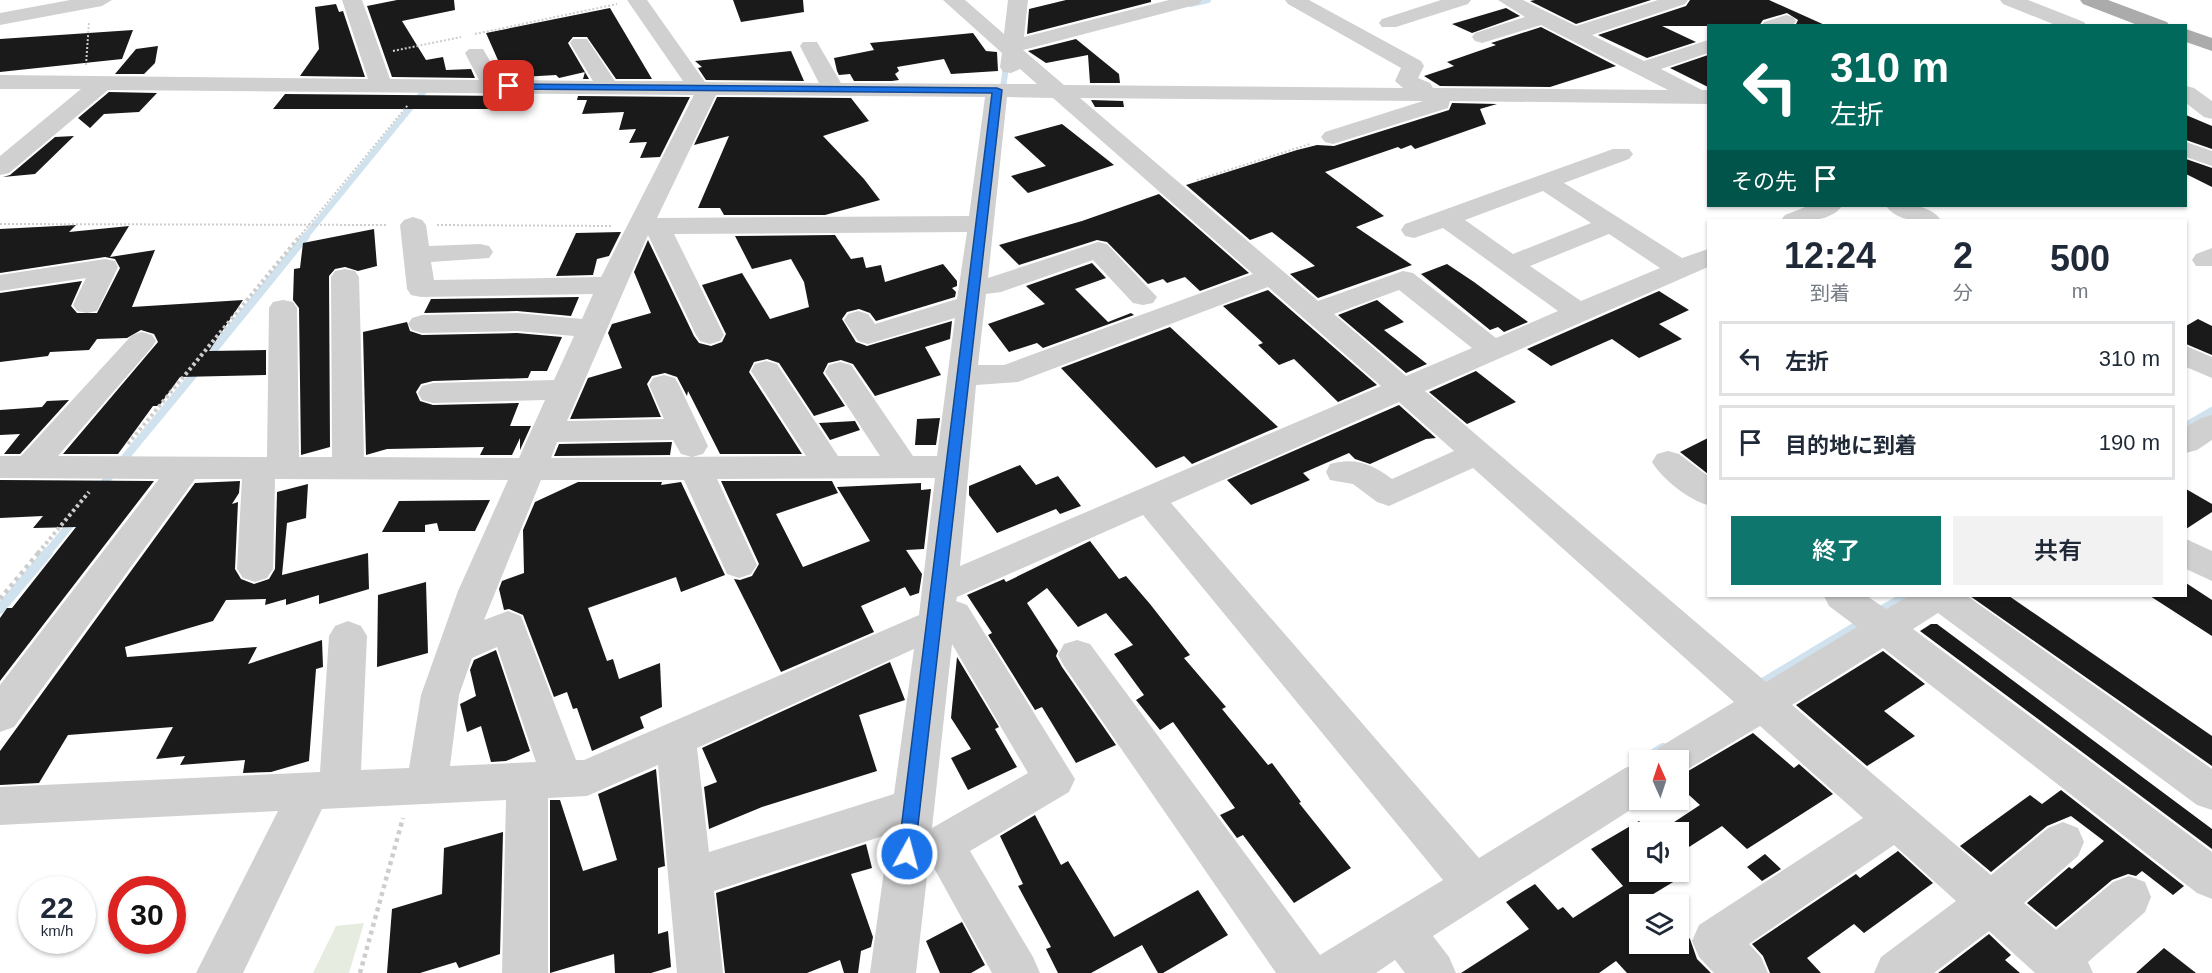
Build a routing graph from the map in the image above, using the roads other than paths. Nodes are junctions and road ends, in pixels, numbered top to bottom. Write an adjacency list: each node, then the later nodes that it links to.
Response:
1 (9, 0): 14 (street)
2 (352, 0): 33 (street)
3 (953, 0): 29 (street)
4 (1018, 0): 29 (street)
5 (1192, 0): 29 (street)
6 (1295, 0): 41 (street)
7 (1463, 0): 17 (street)
8 (1678, 0): 20 (street)
9 (2010, 0): 18 (street)
10 (2090, 0): 19 (main road)
11 (96, 1): 16 (street)
12 (631, 1): 37 (street)
13 (1518, 1): 15 (street)
14 (0, 6)
15 (1542, 18): 20 (street); 22 (street)
16 (0, 19)
17 (1389, 22)
18 (2072, 24)
19 (2155, 24)
20 (1573, 34): 28 (street)
21 (2187, 35): 25 (main road)
22 (1482, 37)
23 (472, 41): 35 (street)
24 (580, 43): 36 (street)
25 (2212, 45)
26 (810, 46): 38 (street)
27 (1707, 46): 31 (street)
28 (1602, 48): 30 (street); 31 (street)
29 (1013, 49): 39 (street); 40 (street)
30 (1580, 56)
31 (1644, 68): 43 (street)
32 (0, 82): 34 (street)
33 (376, 82): 34 (street); 35 (street)
34 (102, 83): 48 (street)
35 (489, 83): 36 (street)
36 (602, 84): 37 (street)
37 (696, 86): 38 (street); 57 (street)
38 (829, 86): 39 (street)
39 (1003, 90): 40 (street); 55 (street)
40 (1058, 91): 41 (street); 64 (street)
41 (1423, 91): 42 (street)
42 (1468, 95): 43 (street); 44 (street)
43 (1697, 96)
44 (1333, 137)
45 (2187, 148): 47 (street)
46 (1621, 154): 49 (street)
47 (2212, 159)
48 (0, 168)
49 (1545, 182): 52 (street); 62 (street)
50 (1826, 207): 53 (street)
51 (1901, 207): 54 (street)
52 (1447, 219): 59 (street); 63 (street)
53 (1796, 219)
54 (1926, 219)
55 (980, 224): 57 (street); 68 (street)
56 (413, 225): 61 (street)
57 (649, 226): 67 (street); 77 (street)
58 (1601, 228): 63 (street)
59 (1414, 230)
60 (480, 252): 61 (street)
61 (417, 254): 67 (street)
62 (1695, 263): 73 (street)
63 (1511, 264): 73 (street)
64 (1272, 276): 72 (street); 84 (street)
65 (345, 277): 101 (street)
66 (0, 283): 70 (street)
67 (611, 285): 76 (street)
68 (976, 291): 69 (street); 74 (street); 84 (street)
69 (1143, 297)
70 (87, 305)
71 (283, 308): 100 (street)
72 (1314, 312): 79 (street); 86 (street)
73 (1579, 313): 79 (street)
74 (858, 320)
75 (422, 324): 76 (street)
76 (592, 329): 87 (street)
77 (710, 335)
78 (142, 341): 97 (street)
79 (1493, 350): 86 (street)
80 (2187, 356): 81 (street)
81 (2212, 369)
82 (766, 371): 94 (street)
83 (840, 372): 96 (street)
84 (968, 375): 99 (street)
85 (664, 385): 90 (street)
86 (1402, 388): 93 (street); 106 (street)
87 (565, 390): 88 (street); 91 (street)
88 (433, 393)
89 (2212, 425): 92 (street)
90 (684, 429): 91 (street); 102 (street)
91 (547, 432): 103 (street)
92 (2187, 441)
93 (1477, 453): 104 (street); 119 (street)
94 (822, 462): 96 (street); 102 (street)
95 (1668, 462): 105 (street)
96 (898, 463): 99 (street)
97 (26, 464): 98 (street)
98 (186, 467): 100 (street); 120 (street)
99 (954, 467): 114 (street)
100 (271, 468): 101 (street); 109 (street)
101 (348, 468): 103 (street)
102 (699, 468): 103 (street); 108 (street)
103 (530, 469): 117 (street)
104 (1342, 472)
105 (1707, 492)
106 (1148, 498): 114 (street); 132 (street)
107 (2187, 553): 110 (street)
108 (739, 565)
109 (255, 568)
110 (2212, 568)
111 (1843, 597): 115 (street)
112 (1935, 597): 115 (street)
113 (1942, 597): 127 (street)
114 (944, 603): 121 (street); 129 (street); 143 (street)
115 (1883, 627): 119 (street); 134 (street)
116 (348, 636): 126 (street)
117 (457, 648): 123 (street); 125 (street)
118 (1077, 655): 144 (street)
119 (1762, 704): 122 (street); 130 (street)
120 (0, 715)
121 (676, 740): 123 (street); 133 (street)
122 (1688, 750)
123 (545, 780): 125 (street); 140 (street)
124 (1629, 787): 132 (street)
125 (419, 788): 126 (street)
126 (324, 792): 128 (street); 139 (street)
127 (2212, 792)
128 (0, 806)
129 (913, 807): 133 (street); 142 (street)
130 (1896, 820): 135 (street); 147 (street)
131 (2063, 842): 135 (street)
132 (1467, 876): 137 (street)
133 (691, 878): 141 (street)
134 (2212, 878)
135 (1997, 896): 138 (street); 148 (street)
136 (2129, 897): 138 (street)
137 (1401, 931): 145 (street); 146 (street)
138 (2065, 959)
139 (219, 973)
140 (525, 973)
141 (700, 973)
142 (893, 973)
143 (1017, 973)
144 (1304, 973)
145 (1334, 973)
146 (1433, 973)
147 (1745, 973)
148 (1897, 973)

